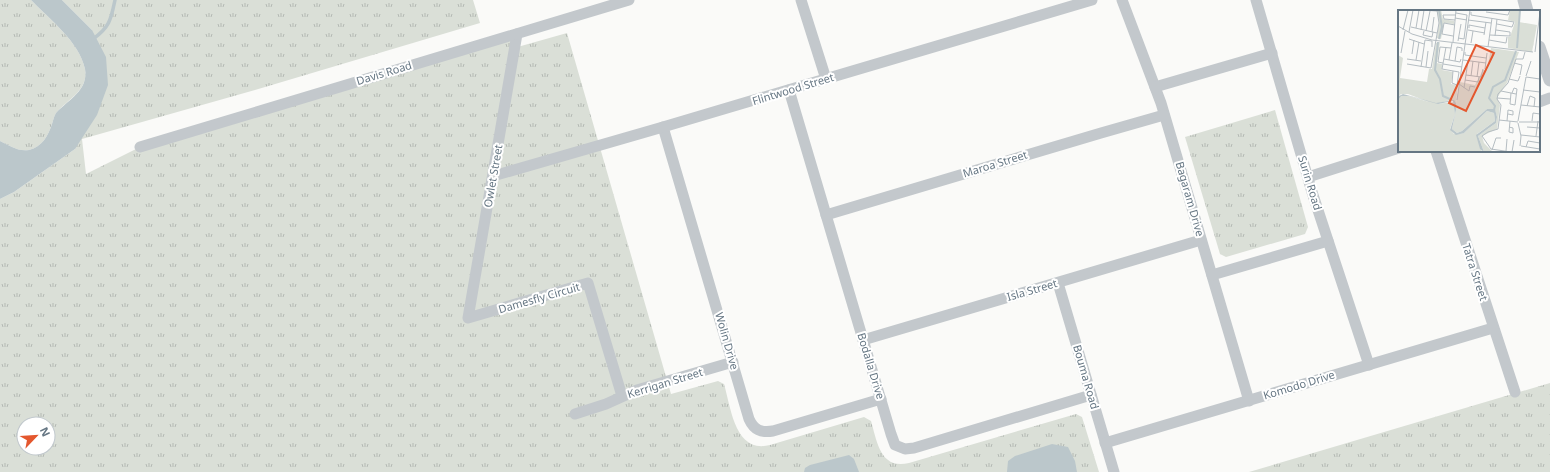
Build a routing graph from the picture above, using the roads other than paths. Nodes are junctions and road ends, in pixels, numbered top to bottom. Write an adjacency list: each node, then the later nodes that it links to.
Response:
1 (629, 0): 8 (street, Davis Road)
2 (801, 0): 11 (street)
3 (1092, 0): 11 (street, Flintwood Street)
4 (1122, 0): 13 (street, Bagaram Drive)
5 (1256, 0): 10 (street, Surin Road)
6 (1524, 0): 7 (street)
7 (1527, 10)
8 (517, 34): 19 (street, Davis Road); 22 (street, Owlet Street)
9 (1540, 50): 12 (street)
10 (1272, 53): 13 (street); 23 (street, Surin Road)
11 (826, 79): 14 (street, Flintwood Street)
12 (1550, 80)
13 (1155, 87): 17 (street, Bagaram Drive)
14 (789, 90): 18 (street, Flintwood Street); 24 (street, Bodalla Drive)
15 (1550, 98): 16 (street)
16 (1540, 102)
17 (1164, 116): 24 (street, Maroa Street); 25 (street, Bagaram Drive)
18 (663, 127): 22 (street, Flintwood Street); 32 (street, Wolin Drive)
19 (140, 147)
20 (1398, 148): 23 (street)
21 (1436, 152): 30 (street, Tatra Street)
22 (493, 176): 29 (street, Owlet Street)
23 (1308, 177): 26 (street, Surin Road)
24 (826, 215): 31 (street, Bodalla Drive)
25 (1202, 240): 27 (street, Bagaram Drive); 28 (street, Isla Street)
26 (1328, 241): 27 (street); 33 (street, Surin Road)
27 (1212, 275): 38 (street, Bagaram Drive)
28 (1058, 283): 31 (street, Isla Street); 35 (street, Bouma Road)
29 (468, 318): 36 (street, Damesfly Circuit)
30 (1493, 328): 33 (street, Komodo Drive); 34 (street, Tatra Street)
31 (863, 340): 37 (street, Bodalla Drive)
32 (733, 362): 36 (street, Kerrigan Street); 37 (street, Wolin Drive)
33 (1369, 365): 38 (street, Komodo Drive)
34 (1515, 392)
35 (1091, 395): 37 (street, Bodalla Drive); 40 (street, Bouma Road)
36 (622, 396): 39 (street, Kerrigan Street)
37 (880, 399)
38 (1249, 401): 40 (street, Komodo Drive)
39 (575, 414)
40 (1105, 443): 41 (street, Bouma Road)
41 (1114, 472)

